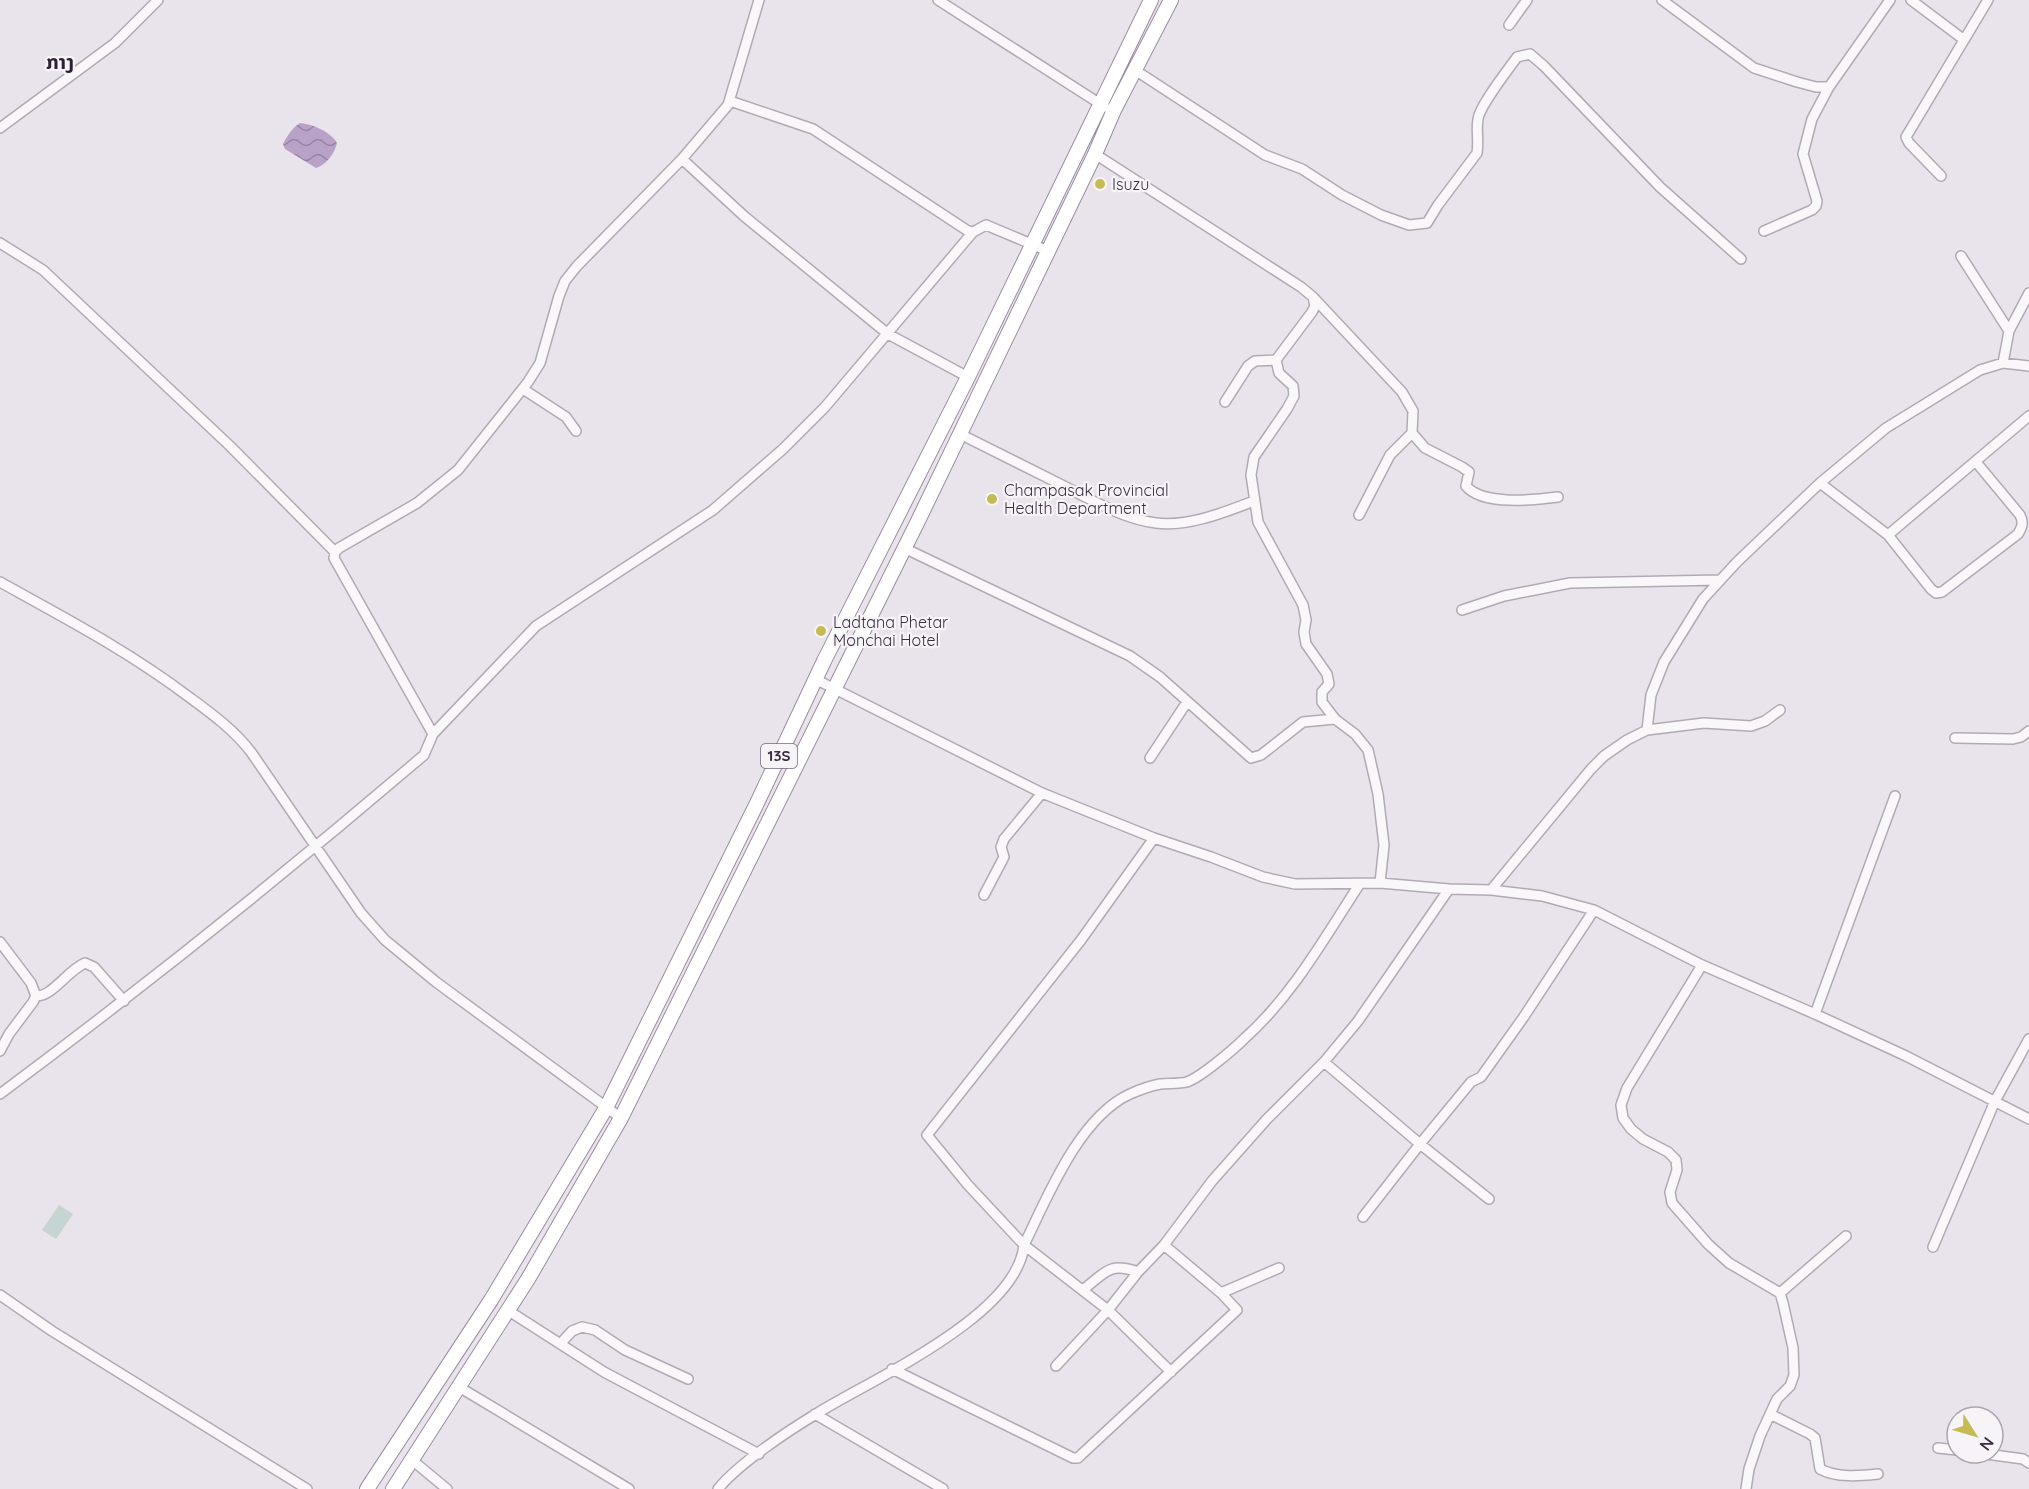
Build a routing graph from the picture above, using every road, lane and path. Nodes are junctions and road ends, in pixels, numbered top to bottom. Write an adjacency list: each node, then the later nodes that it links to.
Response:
1 (158, 0): 18 (street)
2 (759, 0): 15 (street)
3 (938, 0): 16 (street)
4 (1150, 0): 16 (highway, 13S)
5 (1171, 0): 13 (highway, 13S)
6 (1527, 0): 11 (street)
7 (1662, 0): 14 (street)
8 (1890, 0): 14 (street)
9 (1911, 0): 12 (street)
10 (1988, 0): 12 (street)
11 (1509, 26)
12 (1963, 39): 21 (street)
13 (1135, 70): 17 (highway, 13S); 28 (street)
14 (1829, 87): 22 (street)
15 (730, 101): 20 (street); 23 (street)
16 (1100, 105): 17 (street); 25 (highway, 13S)
17 (1114, 110): 19 (highway, 13S)
18 (0, 128)
19 (1095, 154): 26 (highway, 13S); 30 (street)
20 (682, 159): 32 (street); 37 (street)
21 (1941, 176)
22 (1764, 231)
23 (974, 232): 25 (street); 32 (street)
24 (0, 243): 50 (street)
25 (1031, 243): 26 (street); 36 (highway, 13S)
26 (1048, 251): 42 (highway, 13S)
27 (1961, 256): 31 (street)
28 (1741, 259)
29 (2029, 293): 31 (street)
30 (1313, 297): 33 (street); 41 (street)
31 (2009, 331): 34 (street)
32 (888, 334): 36 (street); 61 (street)
33 (1276, 360): 38 (street); 46 (street)
34 (2003, 363): 35 (street); 44 (street)
35 (2029, 366)
36 (968, 376): 54 (highway, 13S)
37 (523, 389): 40 (street); 50 (street)
38 (1225, 402)
39 (2029, 416): 43 (street)
40 (576, 431)
41 (1412, 433): 45 (street); 47 (street)
42 (960, 434): 46 (street); 49 (highway, 13S)
43 (1976, 462): 48 (street); 48 (street)
44 (1820, 483): 48 (street); 51 (street)
45 (1558, 497)
46 (1254, 501): 58 (street)
47 (1359, 515)
48 (1888, 535)
49 (904, 548): 55 (highway, 13S); 56 (street)
50 (335, 552): 61 (street)
51 (1720, 580): 53 (street); 59 (street)
52 (0, 582): 67 (street)
53 (1461, 610)
54 (815, 679): 55 (street); 84 (highway, 13S)
55 (834, 688): 64 (street); 85 (highway, 13S)
56 (1186, 702): 58 (street); 63 (street)
57 (1780, 710): 59 (street)
58 (1335, 719): 68 (street)
59 (1647, 730): 71 (street)
60 (2029, 731): 62 (street)
61 (433, 734): 67 (street)
62 (1954, 738)
63 (1150, 758)
64 (1042, 793): 66 (street); 72 (street)
65 (1895, 795): 78 (street)
66 (1154, 838): 69 (street); 91 (street)
67 (316, 847): 77 (street); 84 (street)
68 (1380, 883): 69 (street); 70 (street)
69 (1359, 885): 91 (street)
70 (1449, 889): 71 (street); 81 (street)
71 (1491, 890): 73 (street)
72 (984, 895)
73 (1594, 910): 75 (street); 87 (street)
74 (0, 942): 76 (street)
75 (1702, 965): 78 (street); 100 (street)
76 (36, 996): 77 (street); 80 (street)
77 (124, 1001): 82 (street)
78 (1815, 1014): 83 (street)
79 (2029, 1039): 83 (street)
80 (0, 1051)
81 (1324, 1062): 87 (street); 92 (street)
82 (0, 1094)
83 (1995, 1101): 86 (street); 93 (street)
84 (606, 1108): 85 (street); 94 (highway, 13S)
85 (621, 1118): 97 (highway, 13S)
86 (2029, 1119)
87 (1420, 1144): 88 (street); 89 (street)
88 (1489, 1198)
89 (1363, 1217)
90 (1846, 1236): 100 (street)
91 (1024, 1245): 98 (street); 106 (street)
92 (1164, 1245): 96 (street); 99 (street)
93 (1933, 1247)
94 (512, 1267): 97 (highway); 120 (highway, 13S)
95 (1279, 1268): 99 (street)
96 (1138, 1272): 98 (street); 102 (street)
97 (528, 1279): 103 (highway, 13S)
98 (1084, 1289): 102 (street)
99 (1221, 1293): 107 (street)
100 (1779, 1293): 111 (street)
101 (0, 1295): 119 (street)
102 (1108, 1310): 105 (street); 107 (street)
103 (508, 1311): 104 (street); 109 (highway, 13S)
104 (561, 1343): 108 (street); 114 (street)
105 (1056, 1366)
106 (892, 1369): 107 (street); 110 (street)
107 (1171, 1372)
108 (688, 1379)
109 (459, 1387): 116 (highway, 13S); 123 (street)
110 (815, 1414): 114 (street); 125 (street)
111 (1770, 1414): 118 (street); 126 (street)
112 (1938, 1448): 113 (street)
113 (1945, 1449)
114 (759, 1454): 124 (street)
115 (2005, 1457): 117 (street)
116 (411, 1460): 121 (highway, 13S); 122 (street)
117 (2029, 1463)
118 (1878, 1474)
119 (307, 1489)
120 (367, 1489)
121 (393, 1489)
122 (447, 1489)
123 (629, 1489)
124 (718, 1489)
125 (943, 1489)
126 (1746, 1489)

